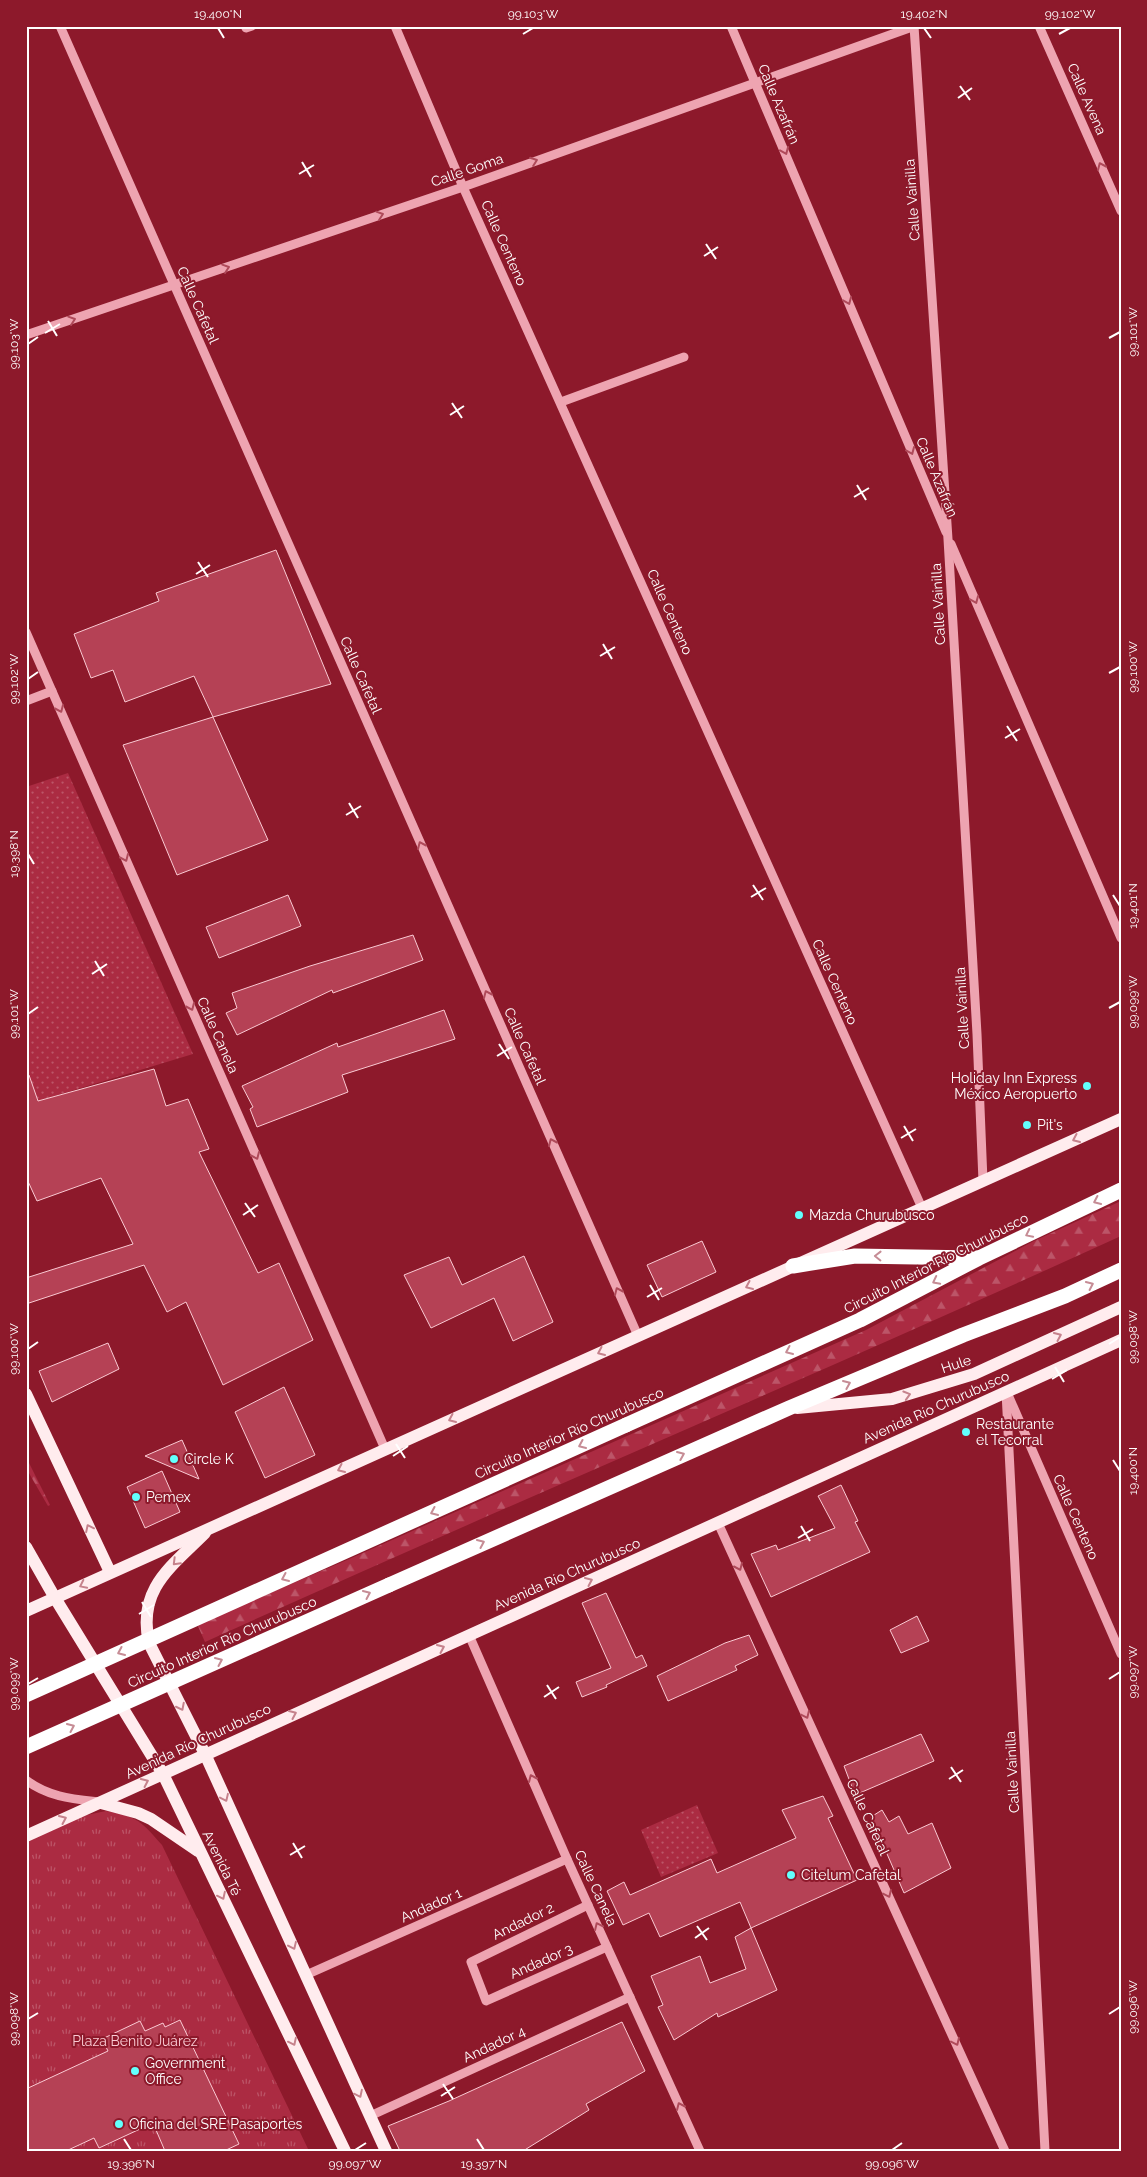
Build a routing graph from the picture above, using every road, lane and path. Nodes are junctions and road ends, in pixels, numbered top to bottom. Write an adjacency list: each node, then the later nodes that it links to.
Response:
1 (60, 26): 9 (street, Calle Cafetal)
2 (395, 26): 7 (street, Calle Centeno)
3 (731, 26): 6 (street, Calle Azafrán)
4 (914, 26): 6 (street, Calle Goma); 13 (street, Calle Vainilla)
5 (1039, 26): 8 (street, Calle Avena, one-way to 5)
6 (755, 82): 7 (street, Calle Goma, one-way to 6); 13 (street, Calle Azafrán, one-way to 13)
7 (463, 187): 9 (street, Calle Goma, one-way to 7); 12 (street, Calle Centeno)
8 (1121, 211)
9 (174, 285): 10 (street, Calle Goma, one-way to 9); 26 (street, Calle Cafetal, one-way to 9)
10 (26, 335)
11 (684, 357): 12 (street)
12 (561, 402): 21 (street, Calle Centeno)
13 (948, 539): 17 (street, Calle Azafrán, one-way to 17); 19 (street, Calle Vainilla)
14 (26, 632): 15 (street, Calle Canela)
15 (52, 691): 16 (street); 31 (street, Calle Canela, one-way to 31)
16 (26, 701)
17 (1121, 938)
18 (1121, 1119): 19 (main road, one-way to 19)
19 (983, 1181): 21 (main road)
20 (1121, 1190): 22 (highway, Circuito Interior Río Churubusco, one-way to 22)
21 (922, 1208): 23 (main road)
22 (979, 1258): 23 (highway, one-way to 23); 40 (highway, Circuito Interior Río Churubusco, one-way to 40, bridge)
23 (793, 1266): 26 (main road, one-way to 26)
24 (1121, 1270): 30 (highway, Circuito Interior Río Churubusco, one-way to 24)
25 (1121, 1308): 30 (main road, Hule, one-way to 25)
26 (638, 1336): 31 (main road, one-way to 31)
27 (1121, 1340): 28 (main road, Avenida Río Churubusco)
28 (1006, 1392): 32 (main road, Avenida Río Churubusco); 39 (street, Calle Centeno); 59 (street, Calle Vainilla)
29 (26, 1394): 35 (main road, one-way to 29)
30 (789, 1408): 41 (highway, Circuito Interior Río Churubusco, one-way to 30, bridge)
31 (385, 1449): 33 (main road, one-way to 33)
32 (718, 1522): 38 (main road, Avenida Río Churubusco, one-way to 32); 58 (street, Calle Cafetal, one-way to 58)
33 (210, 1528): 35 (main road); 42 (main road, Avenida Té, one-way to 42)
34 (26, 1547): 36 (main road, Avenida Té)
35 (110, 1572): 36 (main road, one-way to 36)
36 (55, 1598): 37 (main road); 43 (main road, Avenida Té)
37 (26, 1611)
38 (469, 1635): 42 (main road, Avenida Río Churubusco, one-way to 38); 48 (street, Calle Canela, one-way to 38)
39 (1121, 1654)
40 (26, 1695)
41 (26, 1747)
42 (204, 1754): 43 (main road, Avenida Río Churubusco); 51 (main road, Avenida Té, one-way to 51)
43 (163, 1774): 45 (main road, Avenida Río Churubusco, one-way to 43); 47 (main road, Avenida Té)
44 (26, 1780): 45 (street)
45 (101, 1803): 46 (main road, Avenida Río Churubusco, one-way to 45); 47 (main road)
46 (26, 1836)
47 (200, 1852): 55 (main road, Avenida Té, one-way to 55)
48 (567, 1859): 49 (street, Calle Canela); 51 (street, Andador 1)
49 (588, 1905): 50 (street, Calle Canela, one-way to 49); 53 (street, Andador 2)
50 (607, 1946): 52 (street, Calle Canela); 53 (street, Andador 3)
51 (306, 1975): 54 (main road, Avenida Té, one-way to 54)
52 (630, 1997): 54 (street, Andador 4); 57 (street, Calle Canela, one-way to 52)
53 (486, 2001)
54 (370, 2116): 56 (main road, Avenida Té)
55 (345, 2151)
56 (386, 2151)
57 (700, 2151)
58 (1005, 2151)
59 (1045, 2151)

